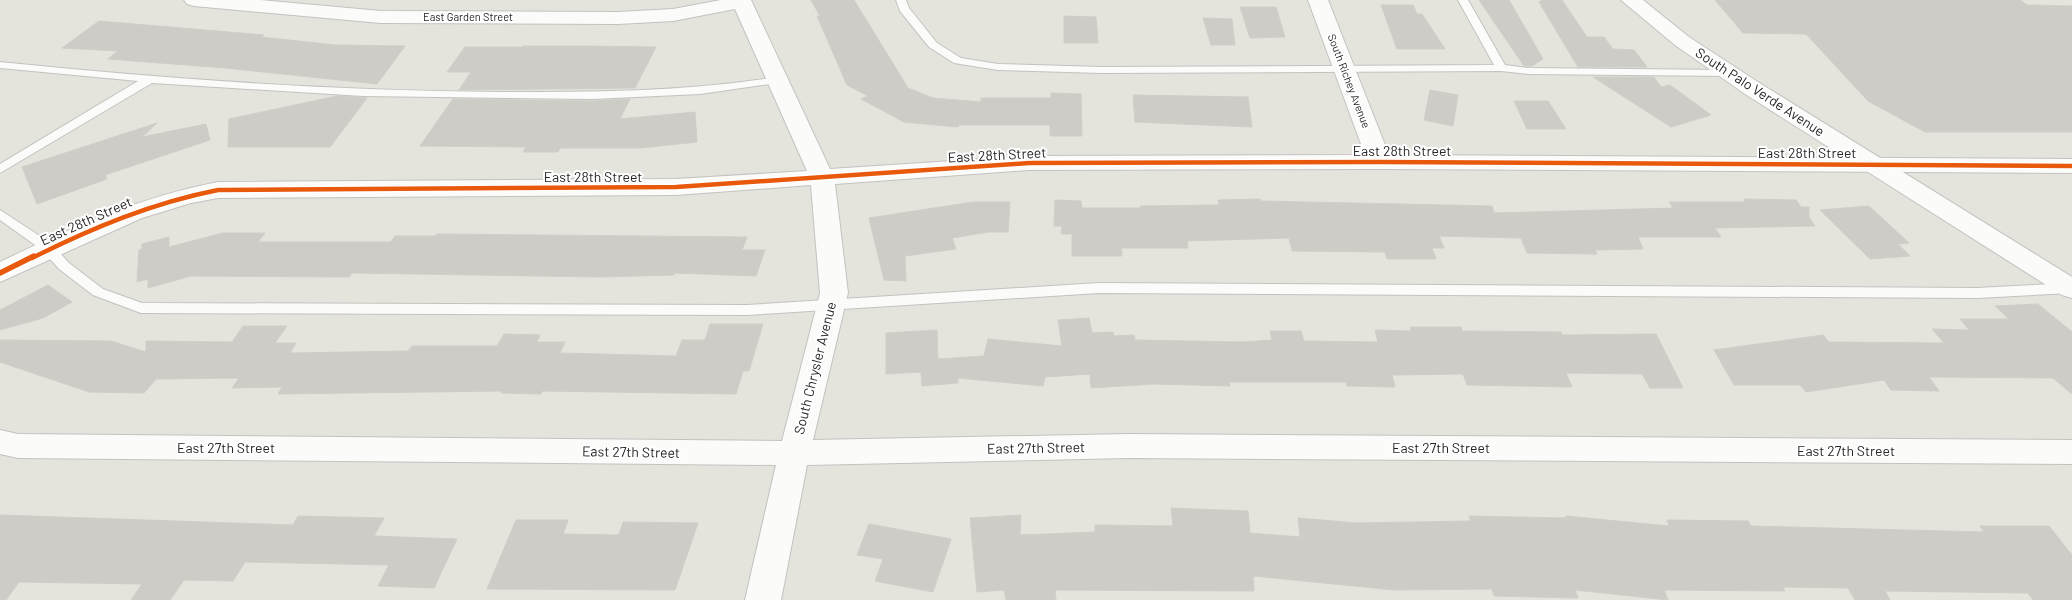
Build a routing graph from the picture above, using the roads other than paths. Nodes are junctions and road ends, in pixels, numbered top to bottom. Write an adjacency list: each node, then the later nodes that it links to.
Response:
1 (194, 0): 6 (street, East Garden Street)
2 (901, 0): 8 (lane)
3 (1318, 0): 8 (street, South Richey Avenue)
4 (1463, 0): 9 (lane)
5 (1631, 0): 10 (street, South Palo Verde Avenue)
6 (742, 1): 12 (street, South Chrysler Avenue)
7 (0, 65): 11 (lane)
8 (1344, 68): 9 (lane); 13 (street, South Richey Avenue)
9 (1501, 68): 10 (lane)
10 (1729, 73): 14 (street, South Palo Verde Avenue)
11 (148, 80): 12 (lane); 16 (lane)
12 (777, 80): 17 (street, South Chrysler Avenue)
13 (1380, 162): 14 (street, East 28th Street); 17 (street, East 28th Street)
14 (1875, 165): 15 (street, East 28th Street); 21 (street, South Palo Verde Avenue)
15 (2072, 166)
16 (0, 169)
17 (822, 177): 19 (street, East 28th Street); 22 (street, South Chrysler Avenue)
18 (0, 214): 19 (lane)
19 (50, 249): 20 (street, East 28th Street); 22 (lane)
20 (0, 273)
21 (2072, 288): 22 (lane)
22 (831, 305): 25 (street, South Chrysler Avenue)
23 (0, 442): 25 (street, East 27th Street)
24 (2072, 452): 25 (street, East 27th Street)
25 (794, 453): 26 (street, South Chrysler Avenue)
26 (763, 600)

